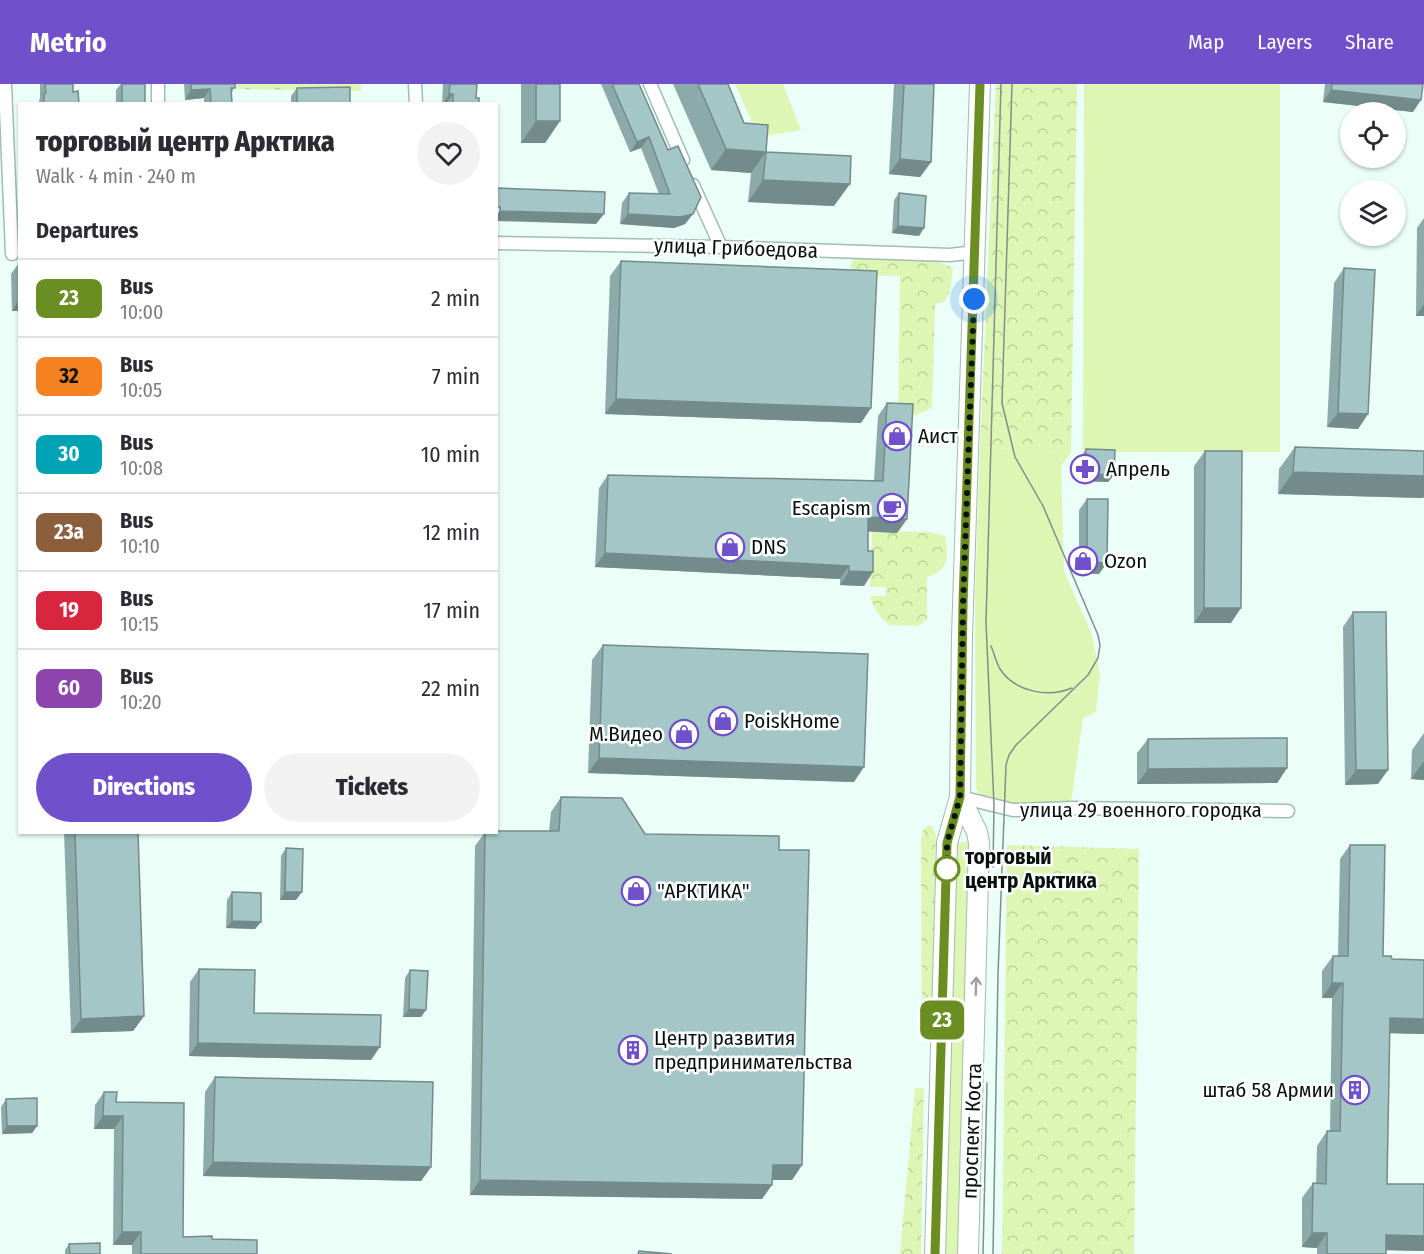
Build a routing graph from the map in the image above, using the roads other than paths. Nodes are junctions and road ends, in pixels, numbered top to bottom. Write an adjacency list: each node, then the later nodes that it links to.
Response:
1 (5, 84): 11 (street)
2 (158, 84): 6 (street)
3 (415, 84): 7 (street)
4 (650, 84): 9 (street)
5 (980, 84): 10 (main road, проспект Коста)
6 (158, 102)
7 (416, 102)
8 (498, 243): 9 (street, улица Грибоедова)
9 (721, 247): 10 (street, улица Грибоедова)
10 (975, 252): 12 (main road, проспект Коста)
11 (11, 254)
12 (960, 797): 13 (street, улица 29 военного городка); 14 (main road, проспект Коста); 15 (main road, проспект Коста, one-way to 12)
13 (1288, 811)
14 (935, 1254)
15 (968, 1254)

